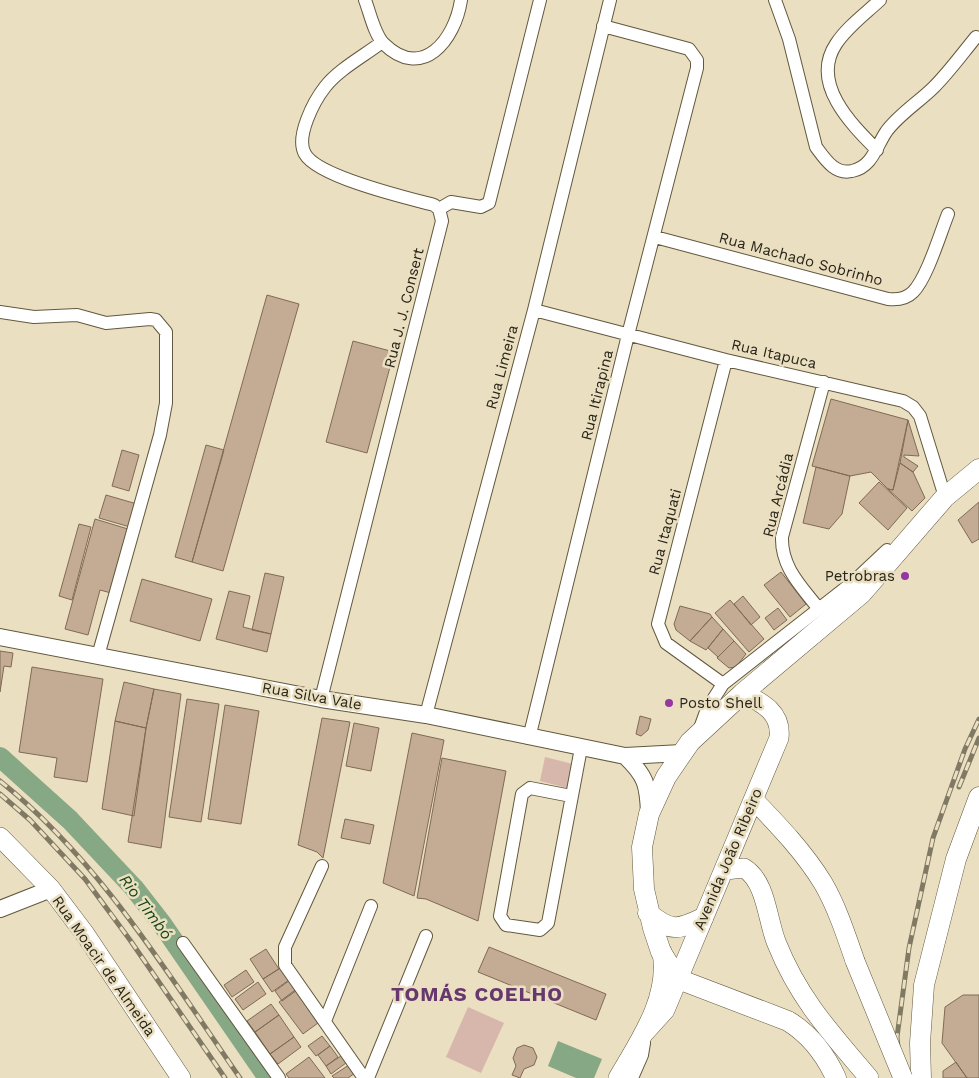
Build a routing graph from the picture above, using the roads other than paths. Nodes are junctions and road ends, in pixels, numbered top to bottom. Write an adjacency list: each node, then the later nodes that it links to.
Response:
1 (365, 0): 9 (street)
2 (461, 0): 9 (street)
3 (540, 0): 11 (street)
4 (610, 0): 7 (street, Rua Limeira)
5 (775, 0): 10 (street)
6 (880, 0): 10 (street)
7 (603, 26): 13 (street, Rua Itirapina); 14 (street, Rua Limeira)
8 (976, 37): 10 (street)
9 (382, 42): 11 (street)
10 (877, 150)
11 (439, 209): 27 (street, Rua J. J. Consert)
12 (948, 214): 13 (street, Rua Machado Sobrinho)
13 (655, 237): 16 (street, Rua Itirapina)
14 (534, 310): 16 (street, Rua Itapuca); 28 (street, Rua Limeira)
15 (0, 312): 24 (street)
16 (628, 335): 17 (street, Rua Itapuca); 30 (street, Rua Itirapina)
17 (726, 360): 18 (street, Rua Itapuca); 25 (street, Rua Itaquati)
18 (824, 382): 20 (street, Rua Itapuca); 22 (street, Rua Arcádia)
19 (979, 469): 20 (main road)
20 (945, 497): 21 (main road)
21 (924, 520): 22 (street); 26 (main road)
22 (818, 608): 25 (street)
23 (0, 637): 24 (street, Rua Silva Vale)
24 (98, 656): 27 (street, Rua Silva Vale)
25 (722, 684): 29 (street)
26 (743, 693): 29 (main road); 36 (main road, Avenida João Ribeiro)
27 (321, 699): 28 (street, Rua Silva Vale)
28 (426, 715): 30 (street, Rua Silva Vale)
29 (698, 734): 32 (main road)
30 (529, 738): 31 (street, Rua Silva Vale)
31 (581, 748): 33 (street, Rua Silva Vale); 34 (street)
32 (682, 753): 33 (street, Rua Silva Vale); 37 (main road)
33 (625, 756): 37 (street)
34 (571, 796): 34 (street)
35 (979, 797): 61 (main road)
36 (754, 800): 40 (main road, Avenida João Ribeiro); 60 (main road, bridge)
37 (649, 814): 44 (main road)
38 (0, 837): 41 (main road, Rua Moacir de Almeida)
39 (322, 866): 50 (street)
40 (725, 870): 45 (main road, Avenida João Ribeiro); 59 (main road)
41 (51, 889): 43 (street); 52 (main road, Rua Moacir de Almeida)
42 (370, 906): 50 (street)
43 (0, 909)
44 (648, 913): 45 (main road); 48 (main road)
45 (703, 918): 49 (main road, Avenida João Ribeiro)
46 (426, 936): 55 (street)
47 (183, 944): 53 (street)
48 (662, 952): 49 (main road); 51 (main road, Avenida João Ribeiro)
49 (678, 979): 51 (main road, Avenida João Ribeiro); 58 (main road)
50 (324, 1020): 54 (street)
51 (645, 1032): 56 (main road, Avenida João Ribeiro); 57 (street, Avenida João Ribeiro)
52 (181, 1078)
53 (279, 1078)
54 (364, 1078)
55 (368, 1078)
56 (618, 1078)
57 (632, 1078)
58 (836, 1078)
59 (869, 1078)
60 (903, 1078)
61 (921, 1078)

